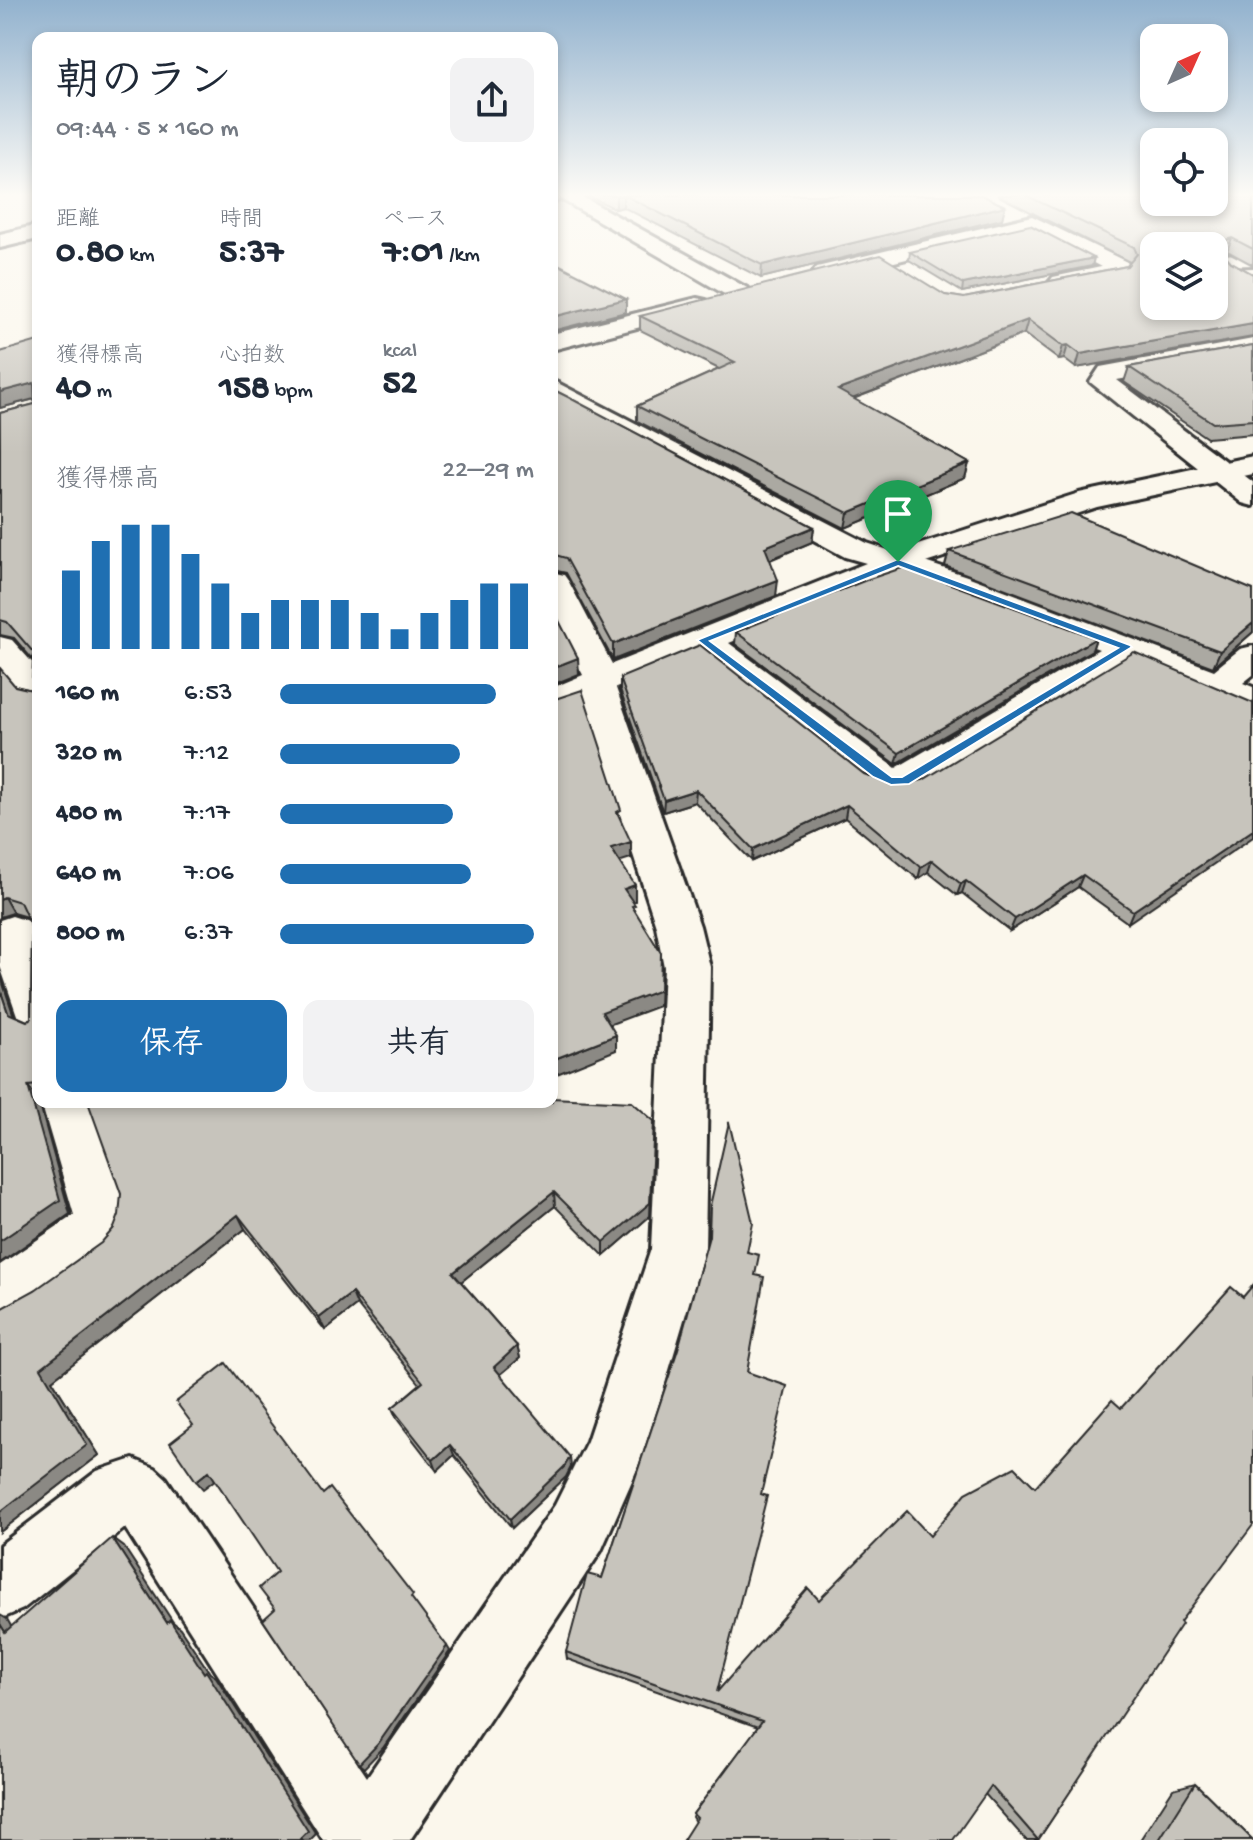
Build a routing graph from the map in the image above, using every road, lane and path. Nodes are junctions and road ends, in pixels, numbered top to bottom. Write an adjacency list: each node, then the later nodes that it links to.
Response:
1 (717, 281): 5 (street)
2 (1067, 281): 4 (street)
3 (768, 286): 5 (street)
4 (1042, 286)
5 (741, 294): 6 (street)
6 (558, 340)
7 (1253, 347): 10 (street)
8 (558, 391): 12 (street)
9 (1253, 465): 10 (street)
10 (1219, 472): 11 (street); 12 (street)
11 (1253, 497)
12 (898, 562): 14 (street); 15 (street)
13 (558, 602): 20 (street)
14 (703, 640): 15 (street); 20 (street)
15 (1127, 647): 18 (street)
16 (0, 648): 19 (street)
17 (1253, 657): 18 (street)
18 (1219, 684): 21 (street)
19 (32, 685)
20 (584, 688): 27 (street)
21 (1253, 702)
22 (17, 931): 23 (street)
23 (32, 990)
24 (68, 1108): 25 (street)
25 (0, 1297)
26 (0, 1586): 27 (street)
27 (366, 1840)

